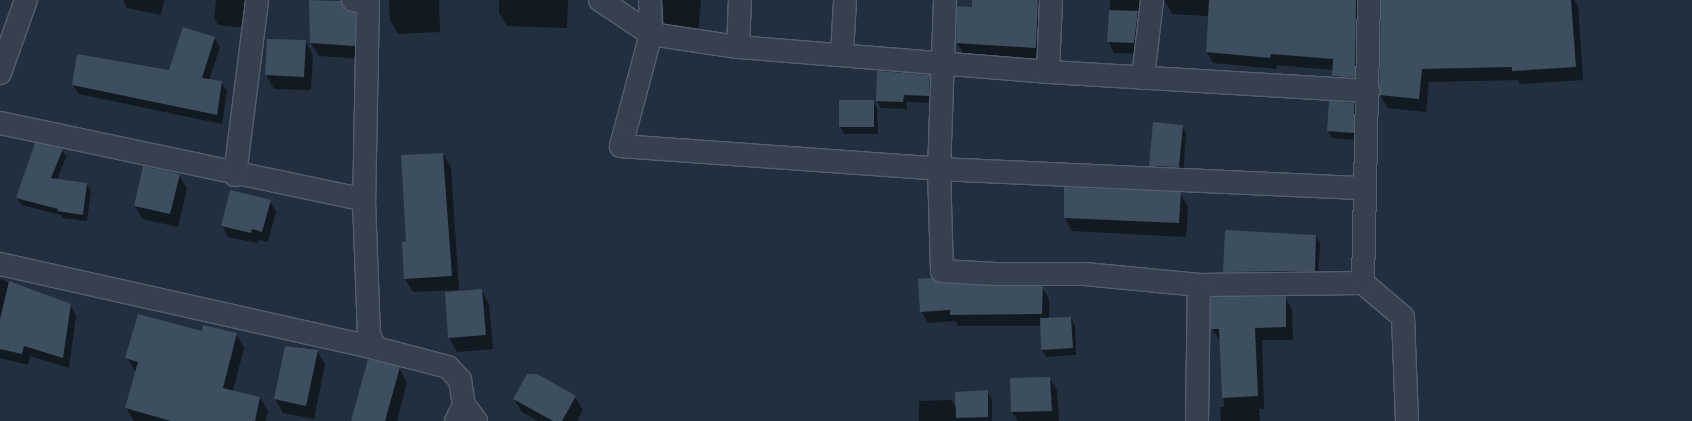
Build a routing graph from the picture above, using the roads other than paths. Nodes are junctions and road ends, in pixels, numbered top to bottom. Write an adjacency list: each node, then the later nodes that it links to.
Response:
1 (26, 0): 17 (street)
2 (257, 0): 22 (street)
3 (600, 0): 12 (street)
4 (650, 0): 12 (street)
5 (740, 0): 13 (street)
6 (845, 0): 14 (street)
7 (944, 0): 15 (street)
8 (1051, 0): 16 (street)
9 (1152, 0): 18 (street)
10 (1370, 0): 19 (street)
11 (363, 1): 24 (street)
12 (651, 34): 13 (street); 21 (street)
13 (738, 47): 14 (street)
14 (842, 54): 15 (street)
15 (942, 64): 16 (street); 21 (street)
16 (1048, 72): 18 (street)
17 (0, 73)
18 (1143, 78): 19 (street)
19 (1368, 91): 23 (street)
20 (0, 123): 22 (street)
21 (939, 169): 23 (street); 27 (street)
22 (235, 175): 24 (street)
23 (1365, 188): 26 (street)
24 (364, 200): 28 (street)
25 (0, 264): 28 (street)
26 (1363, 283): 27 (street); 31 (street)
27 (1200, 285): 30 (street)
28 (375, 348): 29 (street)
29 (466, 416)
30 (1197, 421)
31 (1407, 421)

